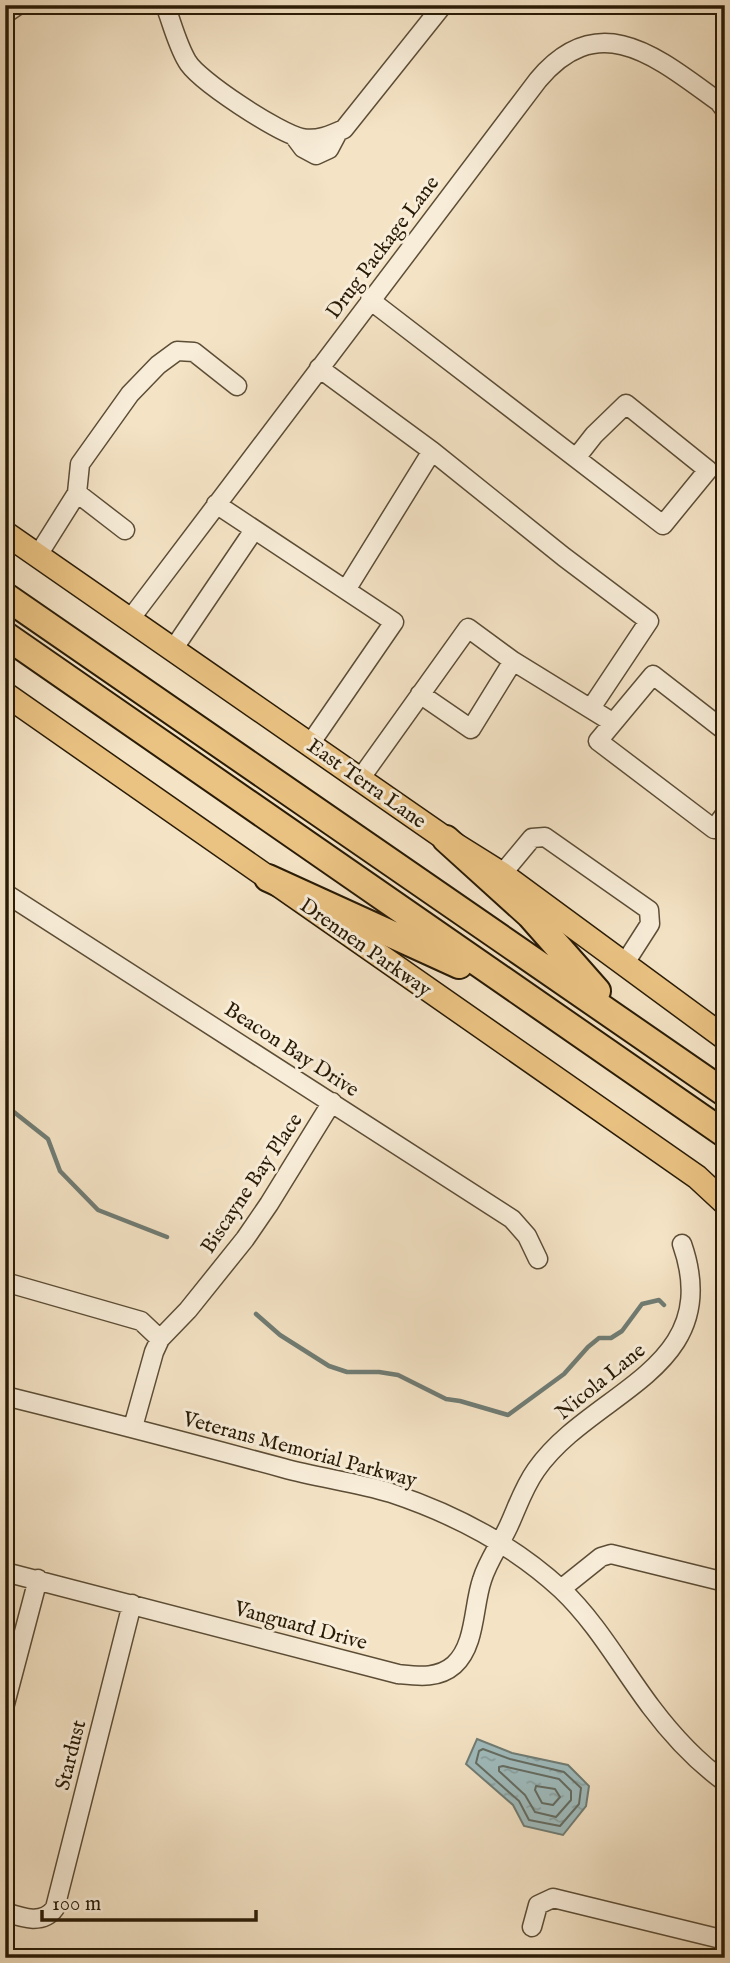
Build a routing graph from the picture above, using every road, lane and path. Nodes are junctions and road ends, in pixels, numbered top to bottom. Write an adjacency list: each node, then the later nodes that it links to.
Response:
1 (18, 5): 4 (street)
2 (165, 5): 3 (street)
3 (443, 5)
4 (5, 13)
5 (725, 110): 6 (street, Drug Package Lane)
6 (370, 300): 7 (street, Drug Package Lane); 10 (street)
7 (318, 368): 9 (street); 12 (street, Drug Package Lane)
8 (237, 386): 11 (street)
9 (432, 451): 17 (street); 25 (street)
10 (576, 458): 10 (street)
11 (77, 493): 13 (street); 16 (street)
12 (216, 504): 14 (street); 19 (street, Drug Package Lane)
13 (125, 530)
14 (254, 530): 17 (street); 21 (street)
15 (5, 533): 16 (main road, East Terra Lane)
16 (38, 555): 19 (main road, East Terra Lane)
17 (346, 590): 28 (street)
18 (5, 596): 37 (highway)
19 (131, 618): 21 (main road, East Terra Lane)
20 (5, 635): 36 (highway)
21 (174, 648): 28 (main road, East Terra Lane)
22 (513, 661): 23 (street); 23 (street); 25 (street)
23 (420, 694): 29 (street)
24 (7, 697): 33 (main road, Drennen Parkway)
25 (591, 708): 26 (street)
26 (612, 722): 27 (street); 30 (street)
27 (725, 731)
28 (310, 744): 29 (main road, East Terra Lane)
29 (360, 779): 31 (main road, East Terra Lane)
30 (725, 814)
31 (446, 839): 32 (main road, East Terra Lane); 37 (highway)
32 (502, 874): 35 (main road, East Terra Lane); 35 (street)
33 (268, 878): 36 (highway); 42 (main road, Drennen Parkway)
34 (5, 893): 40 (street, Beacon Bay Drive)
35 (625, 963): 38 (main road, East Terra Lane)
36 (527, 997): 41 (highway)
37 (623, 1021): 39 (highway)
38 (725, 1038)
39 (725, 1093)
40 (332, 1102): 44 (street, Beacon Bay Drive); 46 (street, Biscayne Bay Place)
41 (725, 1134)
42 (725, 1203)
43 (682, 1244): 49 (street, Nicola Lane)
44 (538, 1259)
45 (5, 1282): 46 (street)
46 (160, 1339): 48 (street)
47 (5, 1396): 48 (street, Veterans Memorial Parkway)
48 (133, 1427): 49 (street, Veterans Memorial Parkway)
49 (501, 1541): 53 (street, Veterans Memorial Parkway); 54 (street, Vanguard Drive)
50 (5, 1572): 51 (street, Vanguard Drive)
51 (38, 1579): 54 (street, Vanguard Drive); 55 (street)
52 (725, 1582): 53 (street)
53 (561, 1589): 56 (street, Veterans Memorial Parkway)
54 (132, 1604): 57 (street, Stardust)
55 (5, 1704)
56 (725, 1782)
57 (5, 1912)
58 (533, 1927): 59 (street)
59 (725, 1940)

